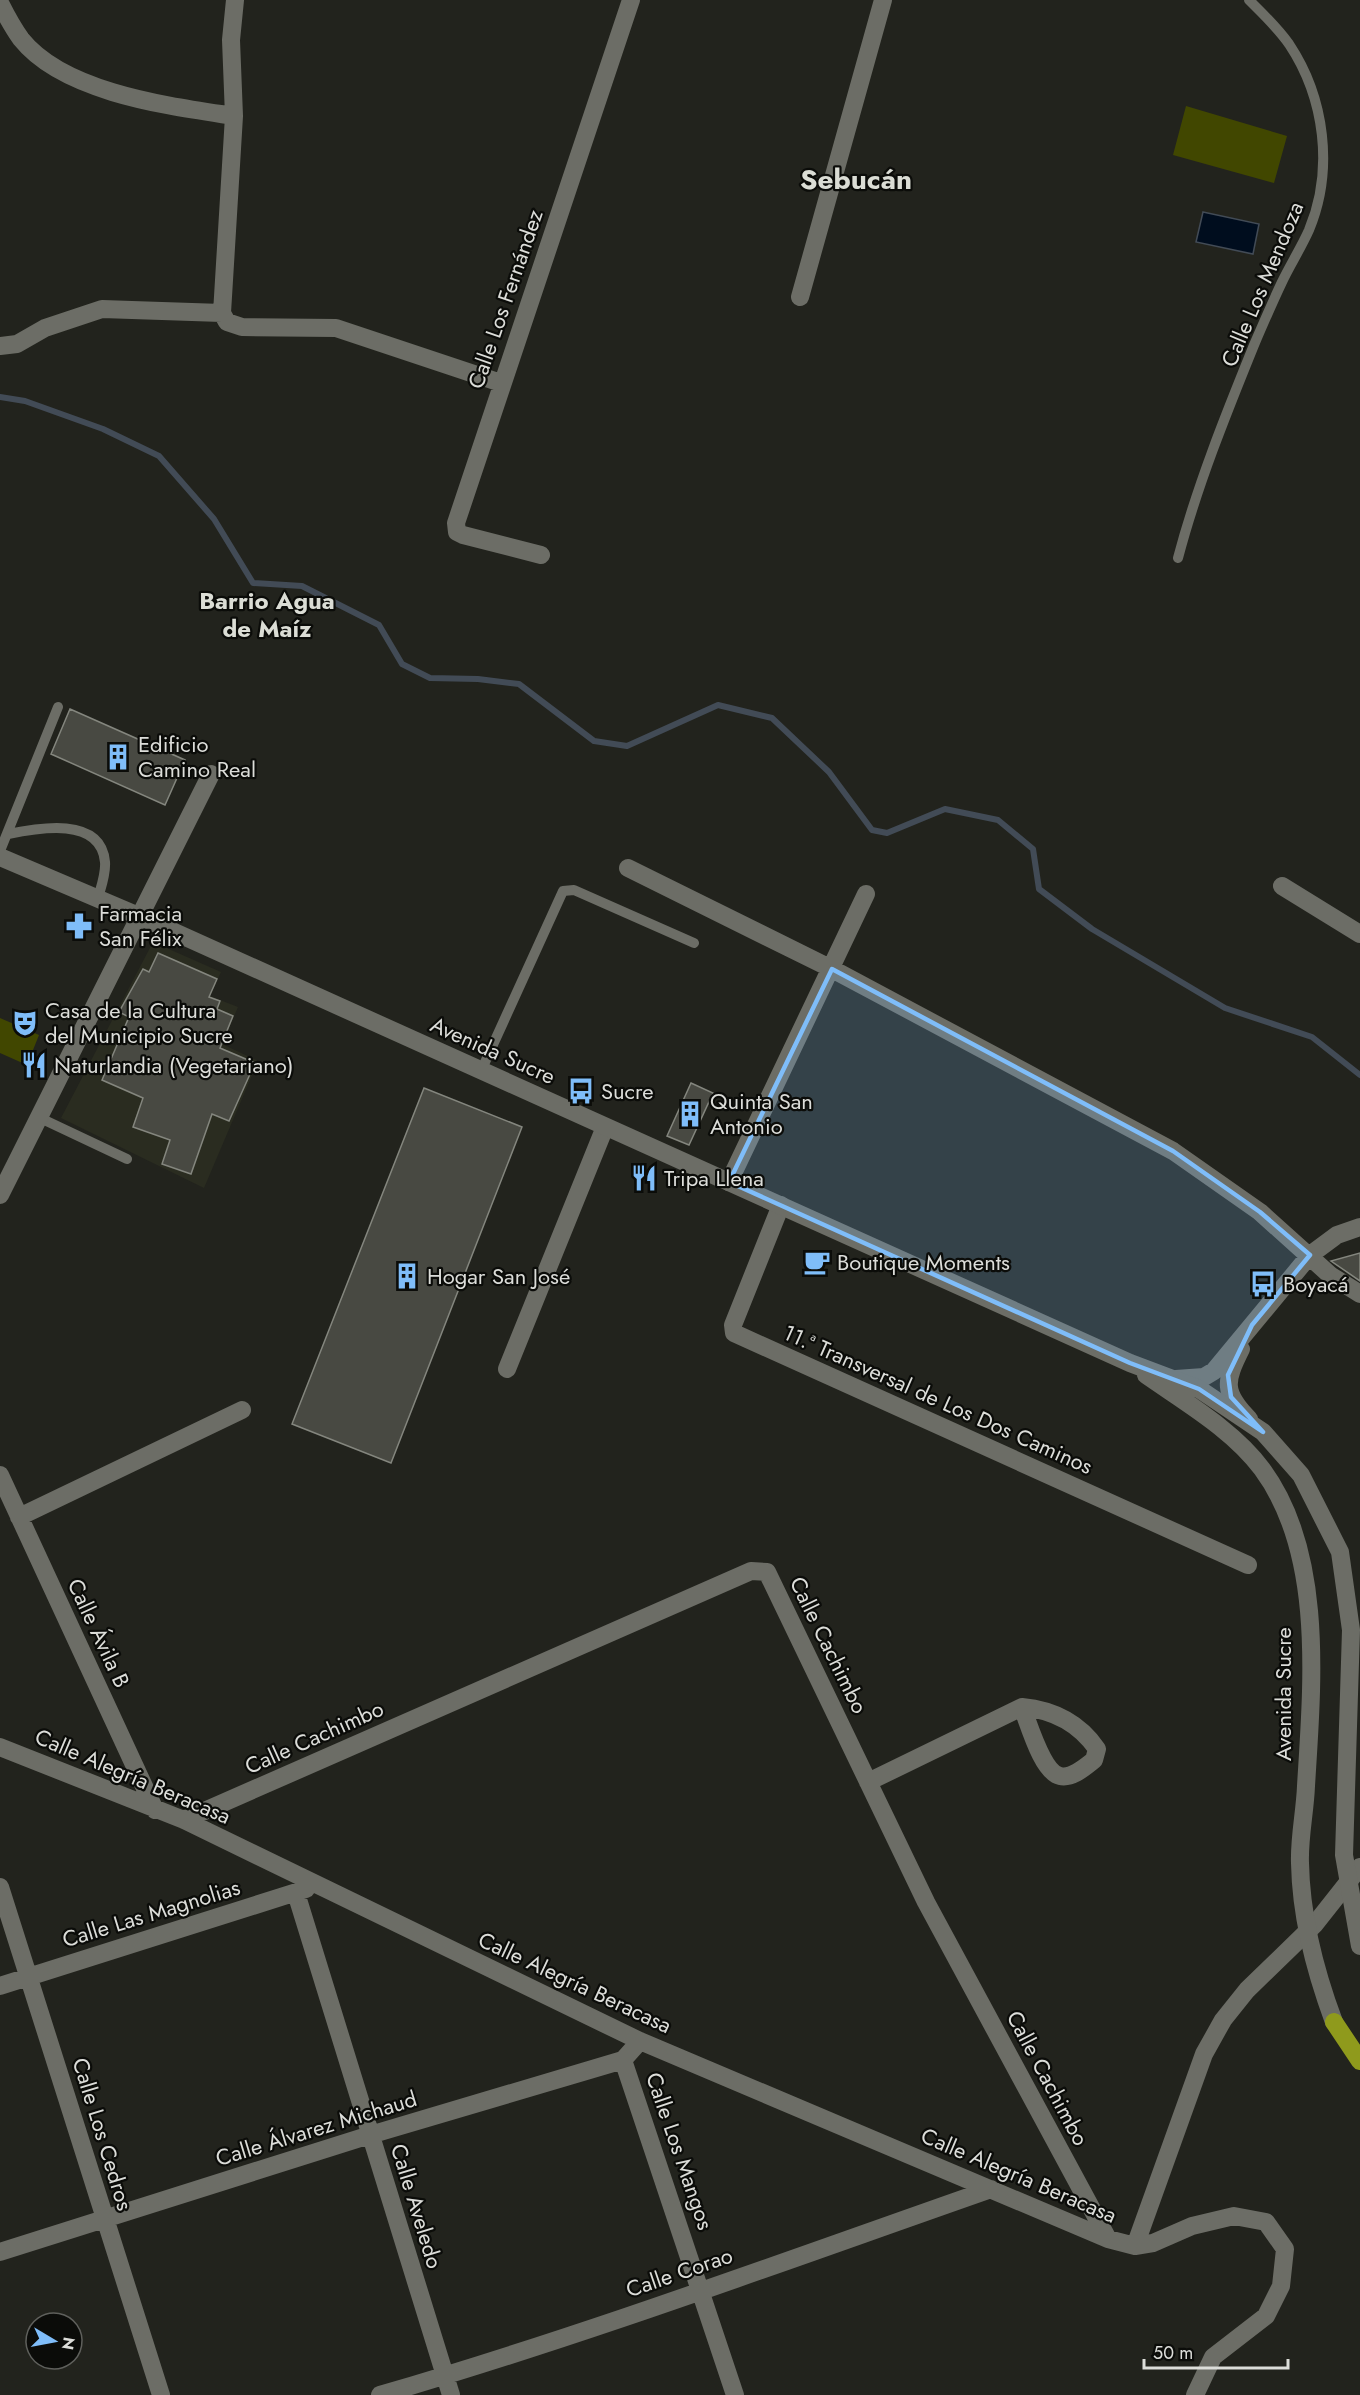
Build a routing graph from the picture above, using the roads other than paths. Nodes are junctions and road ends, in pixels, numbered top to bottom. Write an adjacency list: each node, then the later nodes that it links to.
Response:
1 (235, 0): 6 (street)
2 (631, 0): 10 (street, Calle Los Fernández)
3 (883, 0): 7 (street)
4 (1249, 0): 12 (lane, Calle Los Mendoza)
5 (0, 3): 6 (street)
6 (234, 116): 8 (street)
7 (800, 297)
8 (222, 313): 9 (street); 10 (street)
9 (0, 346)
10 (501, 383): 11 (street, Calle Los Fernández)
11 (542, 555)
12 (1178, 558)
13 (58, 707): 15 (lane)
14 (211, 774): 22 (street)
15 (8, 834): 16 (lane); 21 (lane)
16 (0, 851)
17 (0, 857): 21 (street, Avenida Sucre)
18 (628, 868): 25 (street)
19 (1282, 886): 23 (street)
20 (866, 894): 25 (street)
21 (98, 898): 22 (street, Avenida Sucre)
22 (141, 917): 26 (street, Avenida Sucre); 27 (street)
23 (1360, 934)
24 (694, 943): 26 (lane)
25 (832, 969): 31 (street); 35 (street)
26 (481, 1071): 28 (street, Avenida Sucre)
27 (38, 1117): 29 (lane); 30 (street)
28 (605, 1127): 31 (street, Avenida Sucre); 39 (street)
29 (127, 1159)
30 (6, 1164): 32 (street)
31 (729, 1182): 33 (street, Avenida Sucre)
32 (0, 1195)
33 (781, 1205): 38 (street, Avenida Sucre); 45 (street, 11.ª Transversal de Los Dos Caminos)
34 (1360, 1227): 35 (street)
35 (1310, 1255): 36 (street); 37 (street)
36 (1360, 1294)
37 (1252, 1325): 40 (street); 42 (street)
38 (1130, 1363): 40 (street, Avenida Sucre); 58 (street, Avenida Sucre)
39 (507, 1369)
40 (1176, 1379): 42 (street, Avenida Sucre)
41 (242, 1410): 44 (street)
42 (1263, 1432): 55 (street, Avenida Sucre)
43 (0, 1475): 44 (street, Calle Ávila B)
44 (19, 1517): 49 (street, Calle Ávila B)
45 (1248, 1565)
46 (1022, 1707): 48 (street)
47 (0, 1747): 49 (street, Calle Alegría Beracasa)
48 (868, 1782): 50 (street, Calle Cachimbo); 66 (street, Calle Cachimbo)
49 (155, 1810): 50 (street, Calle Alegría Beracasa)
50 (184, 1820): 52 (street, Calle Alegría Beracasa)
51 (1360, 1867): 67 (street)
52 (316, 1885): 54 (street, Calle Las Magnolias); 59 (street, Calle Alegría Beracasa)
53 (0, 1887): 56 (street, Calle Los Cedros)
54 (296, 1893): 56 (street, Calle Las Magnolias); 63 (street, Calle Aveledo)
55 (1360, 1946)
56 (29, 1976): 57 (street, Calle Las Magnolias); 65 (street, Calle Los Cedros)
57 (0, 1986)
58 (1334, 2022): 60 (highway); 62 (highway)
59 (640, 2041): 61 (street); 64 (street, Calle Alegría Beracasa)
60 (1360, 2049)
61 (623, 2060): 63 (street, Calle Álvarez Michaud); 69 (street, Calle Los Mangos)
62 (1360, 2061)
63 (370, 2135): 65 (street, Calle Álvarez Michaud); 70 (street, Calle Aveledo)
64 (991, 2189): 66 (street, Calle Alegría Beracasa); 69 (street, Calle Corao)
65 (104, 2219): 68 (street, Calle Álvarez Michaud); 71 (street, Calle Los Cedros)
66 (1108, 2239): 67 (street, Calle Alegría Beracasa)
67 (1135, 2246): 75 (street)
68 (0, 2252)
69 (702, 2290): 70 (street, Calle Corao); 74 (street, Calle Los Mangos)
70 (444, 2376): 72 (street, Calle Corao); 73 (street, Calle Aveledo)
71 (161, 2395)
72 (380, 2395)
73 (451, 2395)
74 (735, 2395)
75 (1195, 2395)

